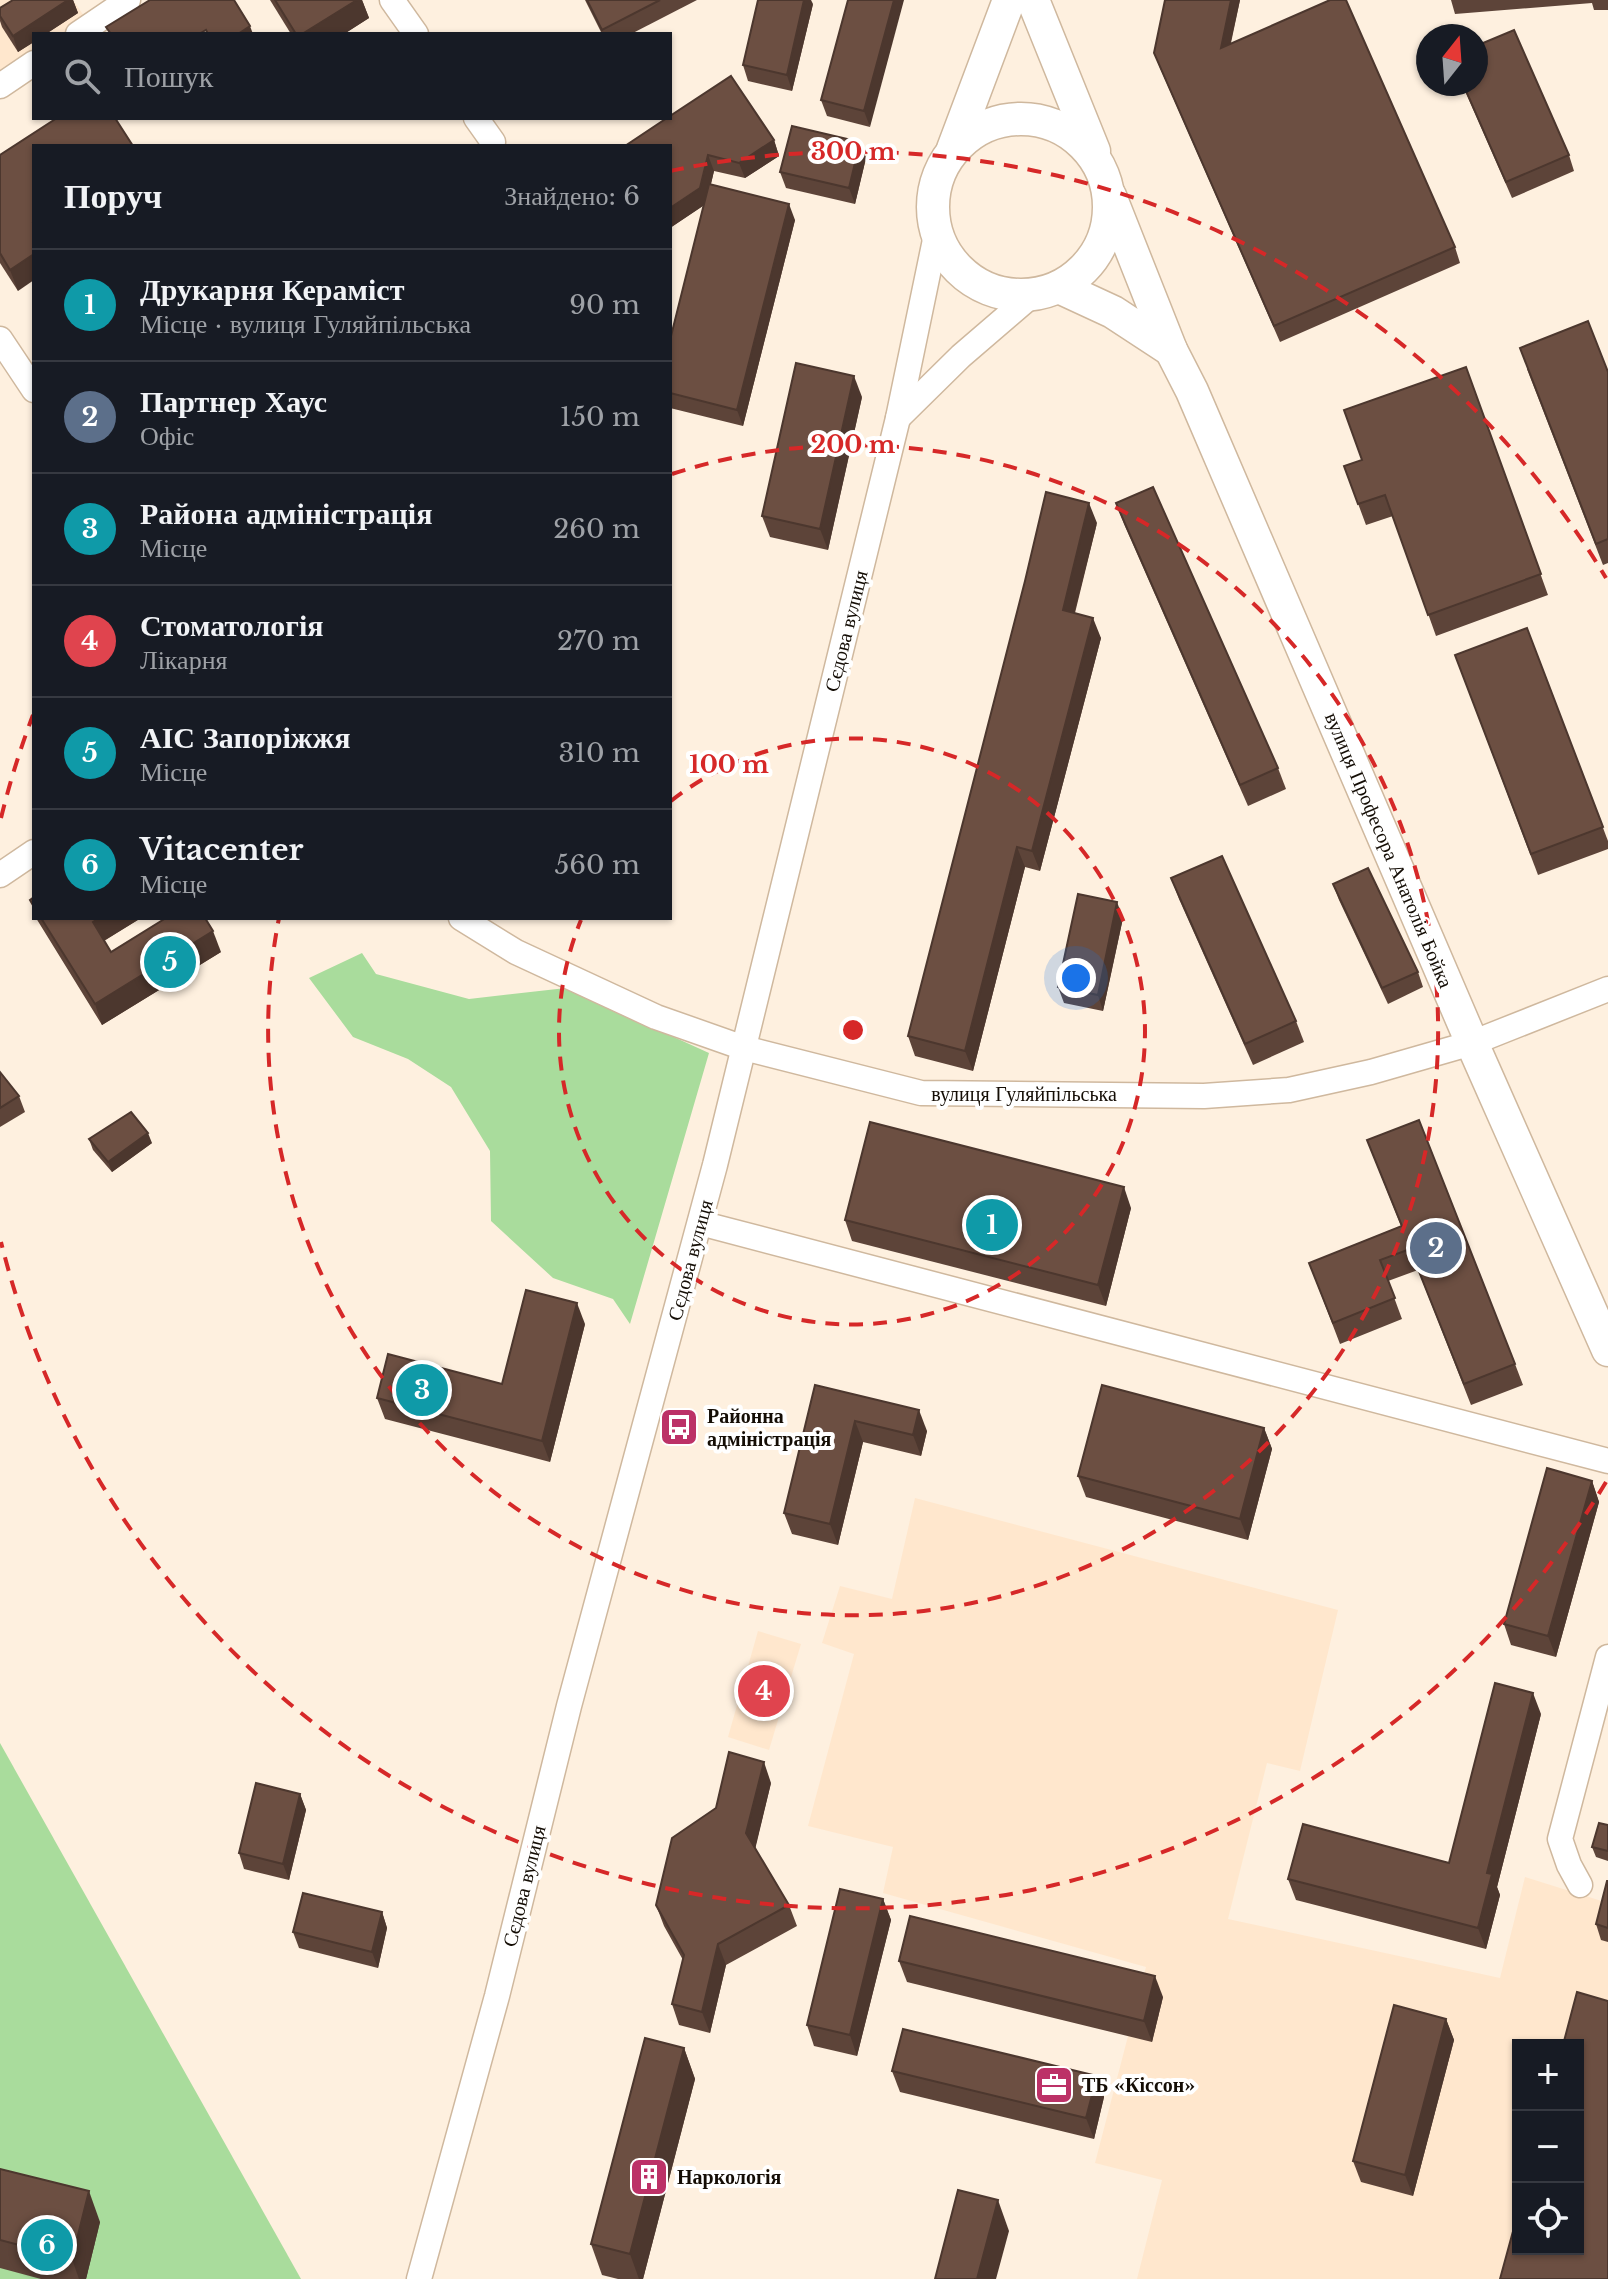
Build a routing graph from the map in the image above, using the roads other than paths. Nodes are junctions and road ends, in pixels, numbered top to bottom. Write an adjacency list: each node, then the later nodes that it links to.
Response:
1 (128, 0): 5 (street)
2 (392, 0): 6 (street)
3 (1009, 0): 11 (main road)
4 (1033, 0): 12 (main road)
5 (81, 32)
6 (415, 32)
7 (32, 64): 8 (street)
8 (0, 86)
9 (477, 120): 10 (street)
10 (493, 142)
11 (953, 149): 12 (main road); 13 (main road)
12 (1106, 182): 14 (main road); 16 (main road, вулиця Професора Анатолія Бойка)
13 (936, 235): 14 (main road); 18 (street, Сєдова вулиця)
14 (1046, 291): 16 (main road); 18 (street)
15 (0, 339): 17 (street)
16 (1171, 350): 23 (main road, вулиця Професора Анатолія Бойка)
17 (32, 387)
18 (898, 418): 24 (street, Сєдова вулиця)
19 (32, 853): 20 (street)
20 (0, 875)
21 (464, 920): 24 (street, вулиця Гуляйпільська)
22 (1608, 989): 23 (street, вулиця Гуляйпільська)
23 (1472, 1043): 24 (street, вулиця Гуляйпільська); 26 (main road, вулиця Професора Анатолія Бойка)
24 (744, 1048): 25 (street, Сєдова вулиця)
25 (700, 1223): 27 (street); 30 (street, Сєдова вулиця)
26 (1608, 1350)
27 (1608, 1461)
28 (1608, 1657): 29 (street)
29 (1580, 1885)
30 (419, 2279)

